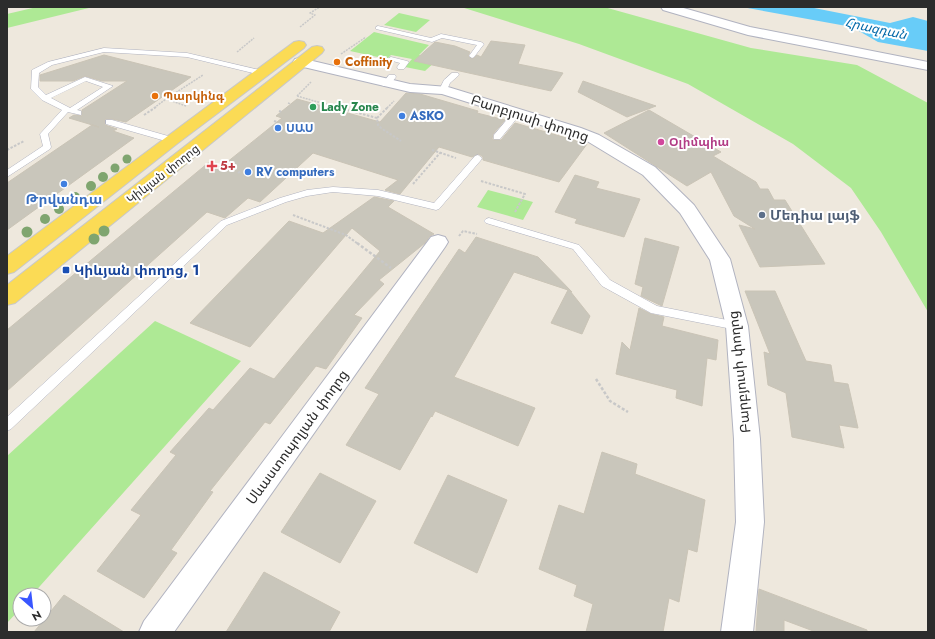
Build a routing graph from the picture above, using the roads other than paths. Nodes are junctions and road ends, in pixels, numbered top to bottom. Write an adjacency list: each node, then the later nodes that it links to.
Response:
1 (667, 7): 8 (street)
2 (378, 28): 5 (lane)
3 (299, 45): 10 (main road, Կիևյան փողոց)
4 (317, 50): 7 (main road, Կիևյան փողոց)
5 (472, 56)
6 (391, 59): 9 (lane)
7 (300, 62): 14 (main road, Կիևյան փողոց); 15 (street, Բարբյուսի փողոց)
8 (928, 66)
9 (401, 67)
10 (261, 73): 11 (lane); 12 (main road, Կիևյան փողոց)
11 (45, 98): 13 (lane); 13 (lane)
12 (219, 104): 14 (main road); 18 (main road, Կիևյան փողոց)
13 (72, 111): 20 (lane)
14 (242, 112): 24 (main road, Կիևյան փողոց)
15 (518, 112): 17 (lane); 25 (street, Բարբյուսի փողոց)
16 (109, 122): 18 (lane)
17 (497, 136)
18 (172, 140): 23 (main road, Կիևյան փողոց)
19 (478, 158): 26 (lane)
20 (7, 174)
21 (488, 221): 25 (lane)
22 (438, 242): 27 (street, Սևաստոպոլյան փողոց)
23 (7, 267)
24 (7, 297)
25 (737, 326): 28 (street, Բարբյուսի փողոց)
26 (7, 425)
27 (156, 632)
28 (737, 632)

